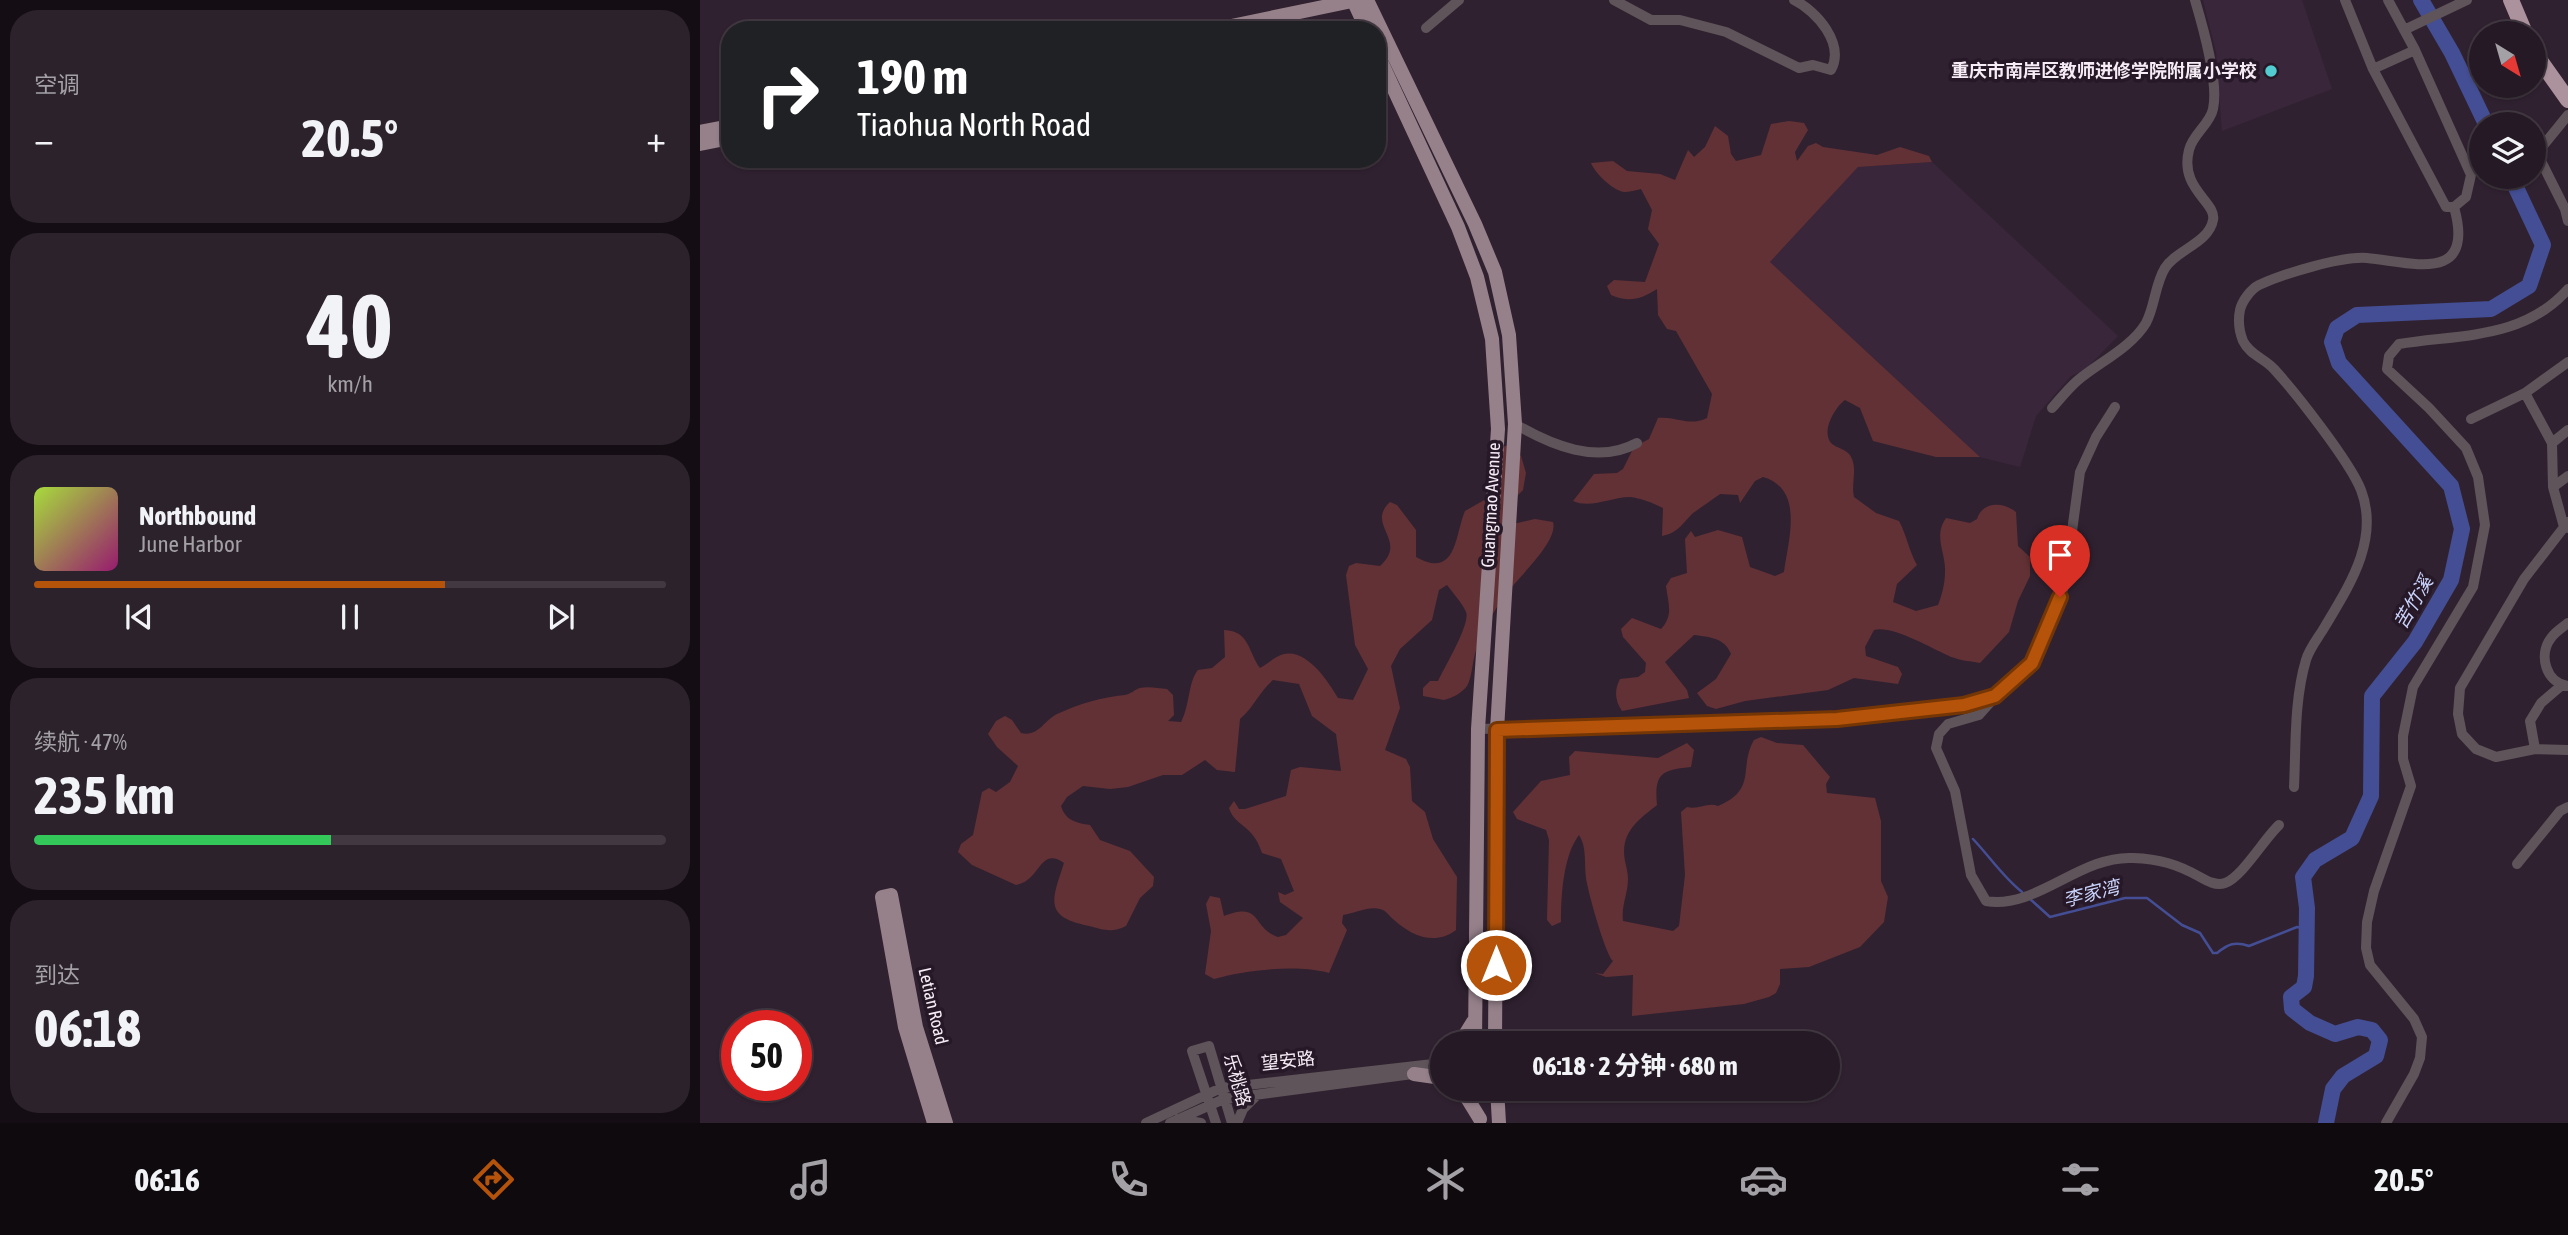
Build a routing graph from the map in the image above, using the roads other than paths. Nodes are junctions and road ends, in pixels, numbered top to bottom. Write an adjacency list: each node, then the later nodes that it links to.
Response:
1 (1459, 0): 15 (street)
2 (1614, 0): 3 (street)
3 (1794, 0)
4 (2195, 0): 34 (street)
5 (2345, 0): 19 (street)
6 (2388, 0): 16 (street)
7 (2511, 0): 14 (highway)
8 (2464, 1): 16 (street)
9 (1361, 2): 10 (main road); 11 (main road); 12 (main road); 13 (main road, Guangmao Avenue)
10 (1260, 21)
11 (1292, 21)
12 (1365, 21)
13 (1370, 21)
14 (2520, 21)
15 (1426, 28)
16 (2409, 28): 17 (street)
17 (2415, 50): 19 (street); 28 (street)
18 (1386, 52): 36 (main road, Guangmao Avenue)
19 (2374, 69): 28 (street)
20 (2546, 69): 22 (highway)
21 (1386, 72): 46 (main road, Guangmao Avenue)
22 (2568, 100)
23 (2568, 115): 29 (street)
24 (721, 128): 25 (main road)
25 (700, 132)
26 (721, 140): 27 (main road)
27 (700, 144)
28 (2450, 207): 50 (street)
29 (2568, 221)
30 (2568, 289): 77 (street)
31 (2568, 362): 32 (street)
32 (2525, 393): 35 (street); 39 (street)
33 (2115, 407): 45 (street)
34 (2052, 408)
35 (2471, 419)
36 (1514, 424): 38 (street); 47 (main road, Guangmao Avenue)
37 (2568, 430): 39 (street)
38 (1637, 443)
39 (2552, 443): 41 (street)
40 (2568, 475): 41 (street)
41 (2553, 487): 42 (street)
42 (2567, 526): 48 (street)
43 (2568, 623): 44 (street)
44 (2565, 686): 48 (street)
45 (1995, 696): 47 (street); 52 (street)
46 (1478, 729): 47 (street); 54 (main road, Guangmao Avenue)
47 (1497, 730): 57 (main road, Guangmao Avenue)
48 (2535, 750): 49 (street)
49 (2568, 751)
50 (2294, 787)
51 (2568, 807): 53 (street)
52 (2279, 825)
53 (2517, 864)
54 (1475, 1017): 55 (main road); 56 (main road, Guangmao Avenue)
55 (1467, 1031)
56 (1475, 1031)
57 (1495, 1031)
58 (1430, 1065): 63 (street, 望安路)
59 (1430, 1068): 60 (street, 望安路)
60 (1414, 1074): 61 (main road); 62 (street, 望安路)
61 (1430, 1076)
62 (1259, 1093): 63 (street, 望安路); 75 (street)
63 (1223, 1094): 64 (street, 望安路); 64 (street, 乐桃路); 75 (street, 乐桃路)
64 (1207, 1099): 68 (street, 望安路); 72 (street, 望安路); 74 (street, 乐桃路)
65 (1468, 1101): 69 (main road)
66 (1478, 1101): 69 (main road)
67 (1498, 1101): 76 (main road)
68 (1174, 1121): 73 (street)
69 (1480, 1121)
70 (934, 1123): 71 (main road, Letian Road)
71 (946, 1123)
72 (1146, 1123)
73 (1201, 1123)
74 (1216, 1123)
75 (1235, 1123)
76 (1499, 1123)
77 (2386, 1123)

